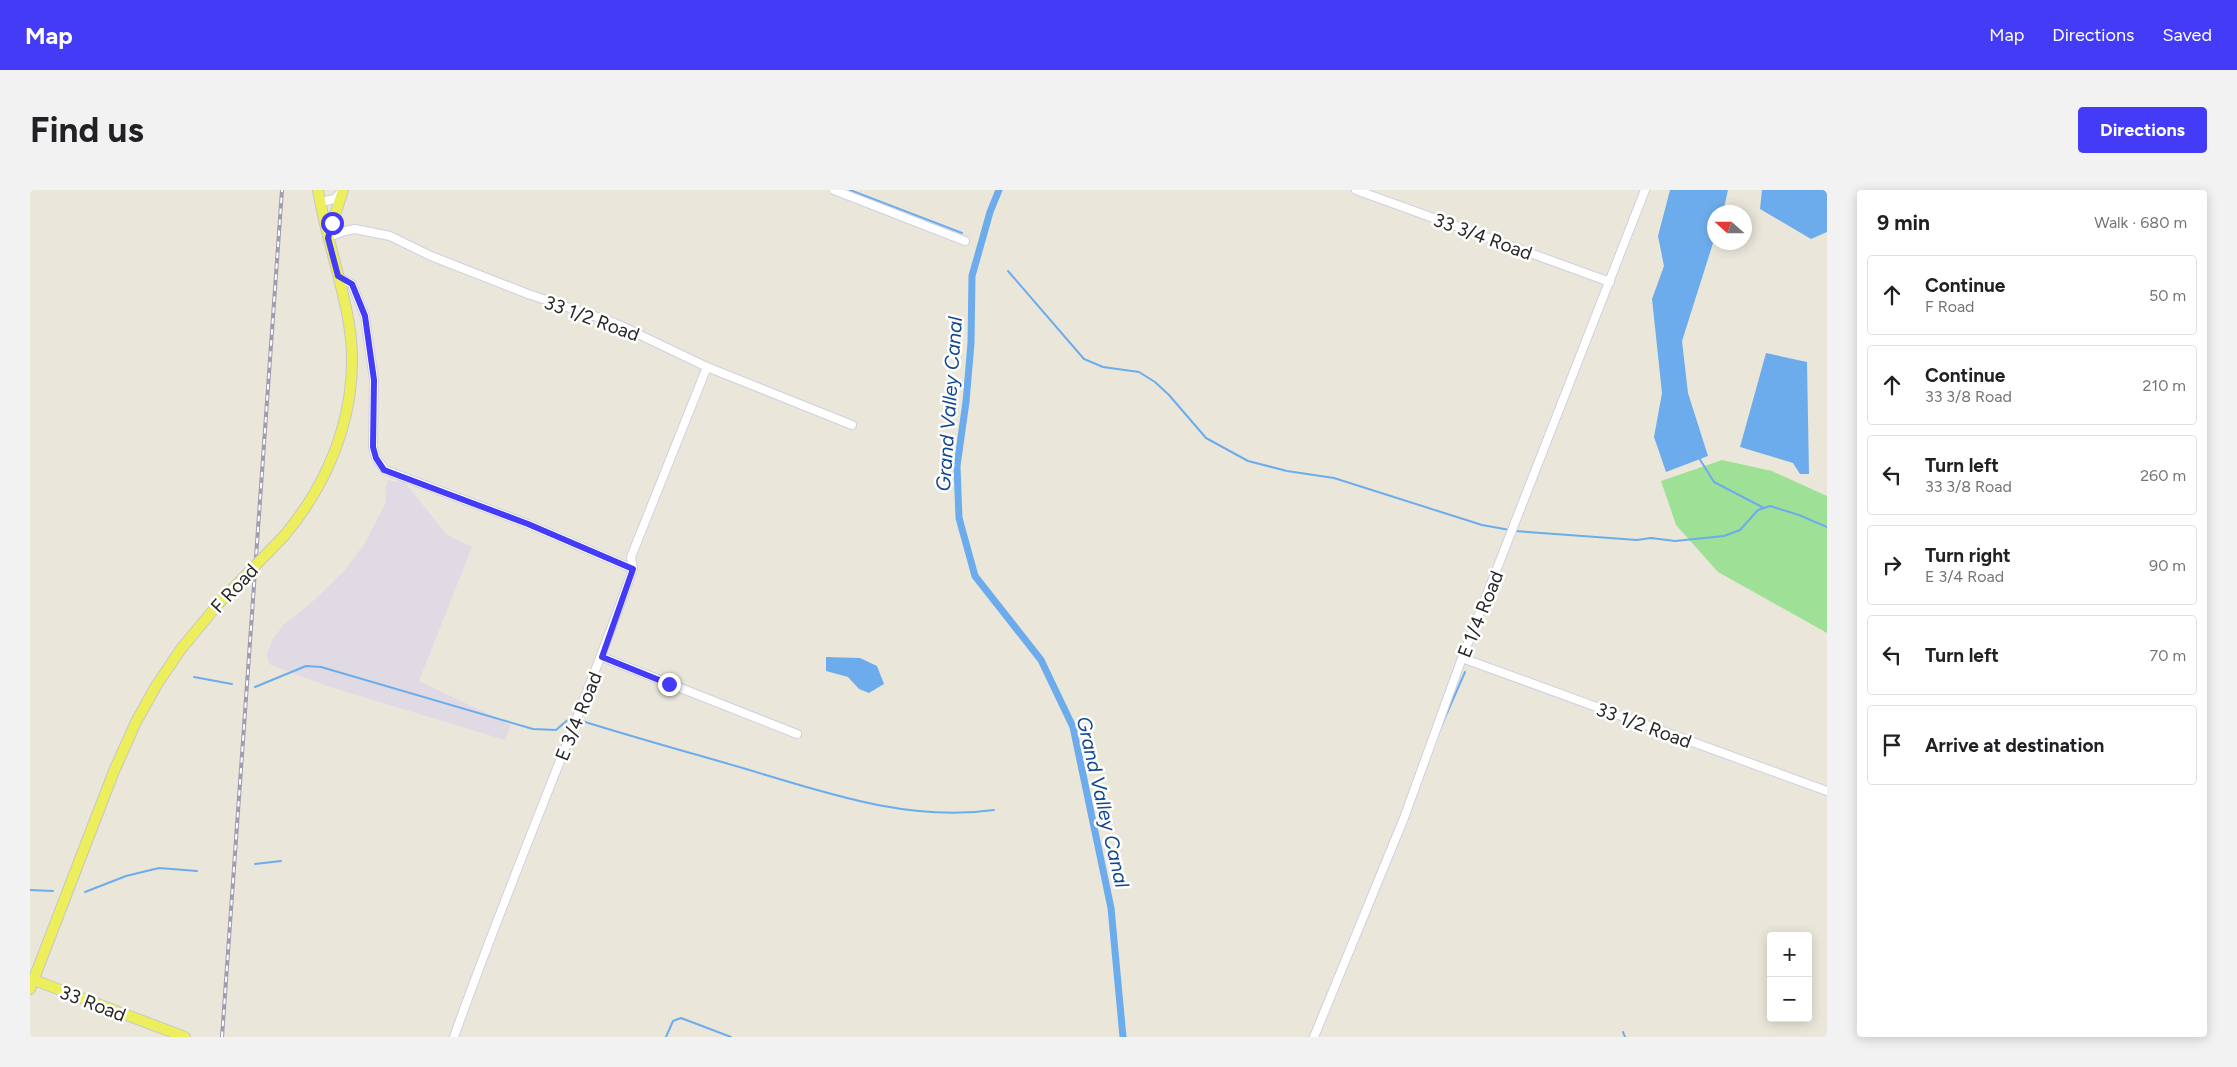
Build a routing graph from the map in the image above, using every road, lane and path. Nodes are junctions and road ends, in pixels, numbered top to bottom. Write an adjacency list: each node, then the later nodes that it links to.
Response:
1 (318, 190): 6 (main road, F Road)
2 (343, 190): 6 (street); 7 (main road)
3 (834, 190): 8 (street)
4 (1356, 190): 10 (street, 33 3/4 Road)
5 (1644, 190): 10 (street, E 1/4 Road)
6 (320, 202): 7 (main road, F Road)
7 (328, 238): 9 (main road, F Road); 11 (street, 33 1/2 Road)
8 (965, 241)
9 (338, 276): 13 (street); 18 (main road, F Road, bridge)
10 (1610, 282): 15 (street, E 1/4 Road)
11 (707, 367): 12 (street, 33 1/2 Road); 13 (street, E 3/4 Road)
12 (852, 425)
13 (633, 569): 14 (street, E 3/4 Road)
14 (602, 657): 16 (street); 20 (street, E 3/4 Road)
15 (1462, 658): 17 (street, 33 1/2 Road); 21 (street, E 1/4 Road)
16 (797, 734)
17 (1827, 791)
18 (31, 983): 19 (main road, 33 Road)
19 (185, 1037)
20 (454, 1037)
21 (1314, 1037)

